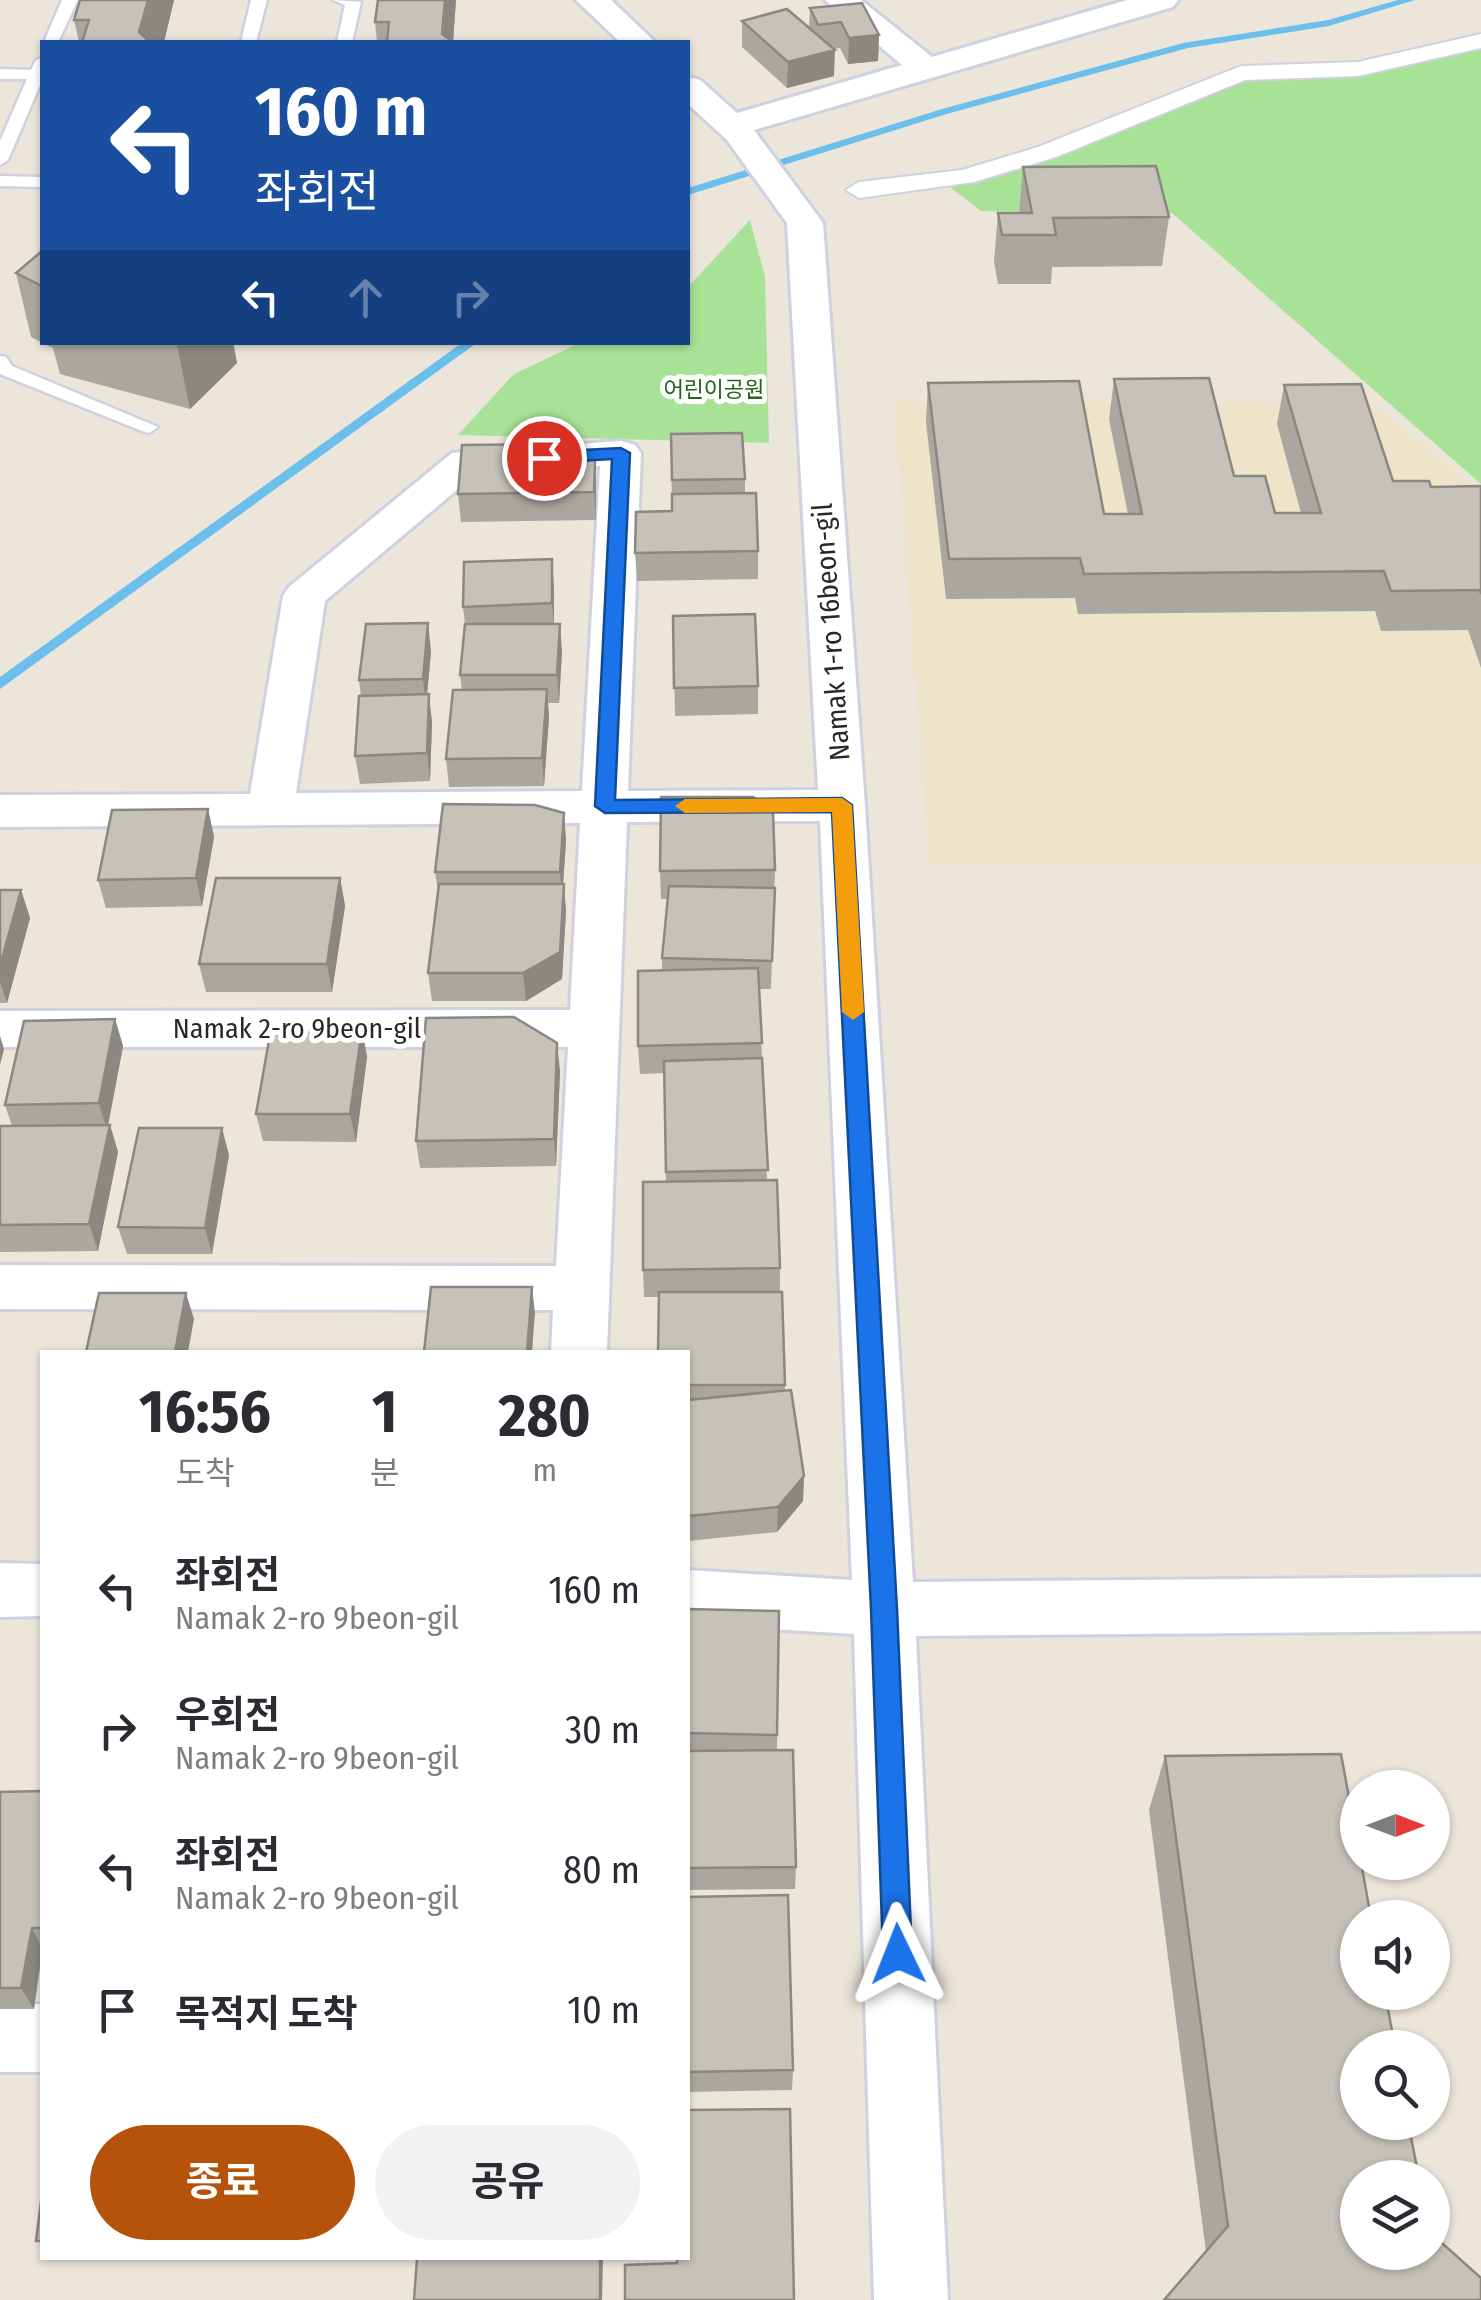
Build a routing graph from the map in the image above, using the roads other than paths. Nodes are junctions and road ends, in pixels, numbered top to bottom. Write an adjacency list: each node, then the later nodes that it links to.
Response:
1 (70, 0): 7 (lane)
2 (258, 0): 8 (lane)
3 (342, 0): 9 (lane)
4 (592, 0): 10 (street)
5 (841, 0): 12 (street)
6 (1162, 0): 12 (street)
7 (52, 40)
8 (248, 40)
9 (346, 40)
10 (636, 40)
11 (1481, 41): 20 (street)
12 (926, 67): 16 (street)
13 (40, 69): 14 (lane); 17 (lane)
14 (0, 74)
15 (690, 89): 16 (street)
16 (734, 130): 23 (street, Namak 1-ro 16beon-gil)
17 (0, 160)
18 (0, 181): 19 (lane)
19 (40, 182)
20 (859, 190)
21 (0, 361): 22 (lane)
22 (149, 428)
23 (842, 805): 24 (street); 36 (street, Namak 1-ro 16beon-gil)
24 (605, 806): 25 (street); 25 (street); 27 (street)
25 (271, 809): 26 (street)
26 (0, 811)
27 (595, 1028): 28 (street, Namak 2-ro 9beon-gil); 30 (street)
28 (0, 1029)
29 (0, 1287): 30 (street)
30 (582, 1288): 31 (street)
31 (579, 1350)
32 (0, 1590): 33 (street)
33 (40, 1590)
34 (690, 1597): 36 (street)
35 (1481, 1604): 36 (street)
36 (884, 1609): 39 (street, Namak 1-ro 16beon-gil)
37 (0, 2038): 38 (street)
38 (40, 2038)
39 (911, 2300)

